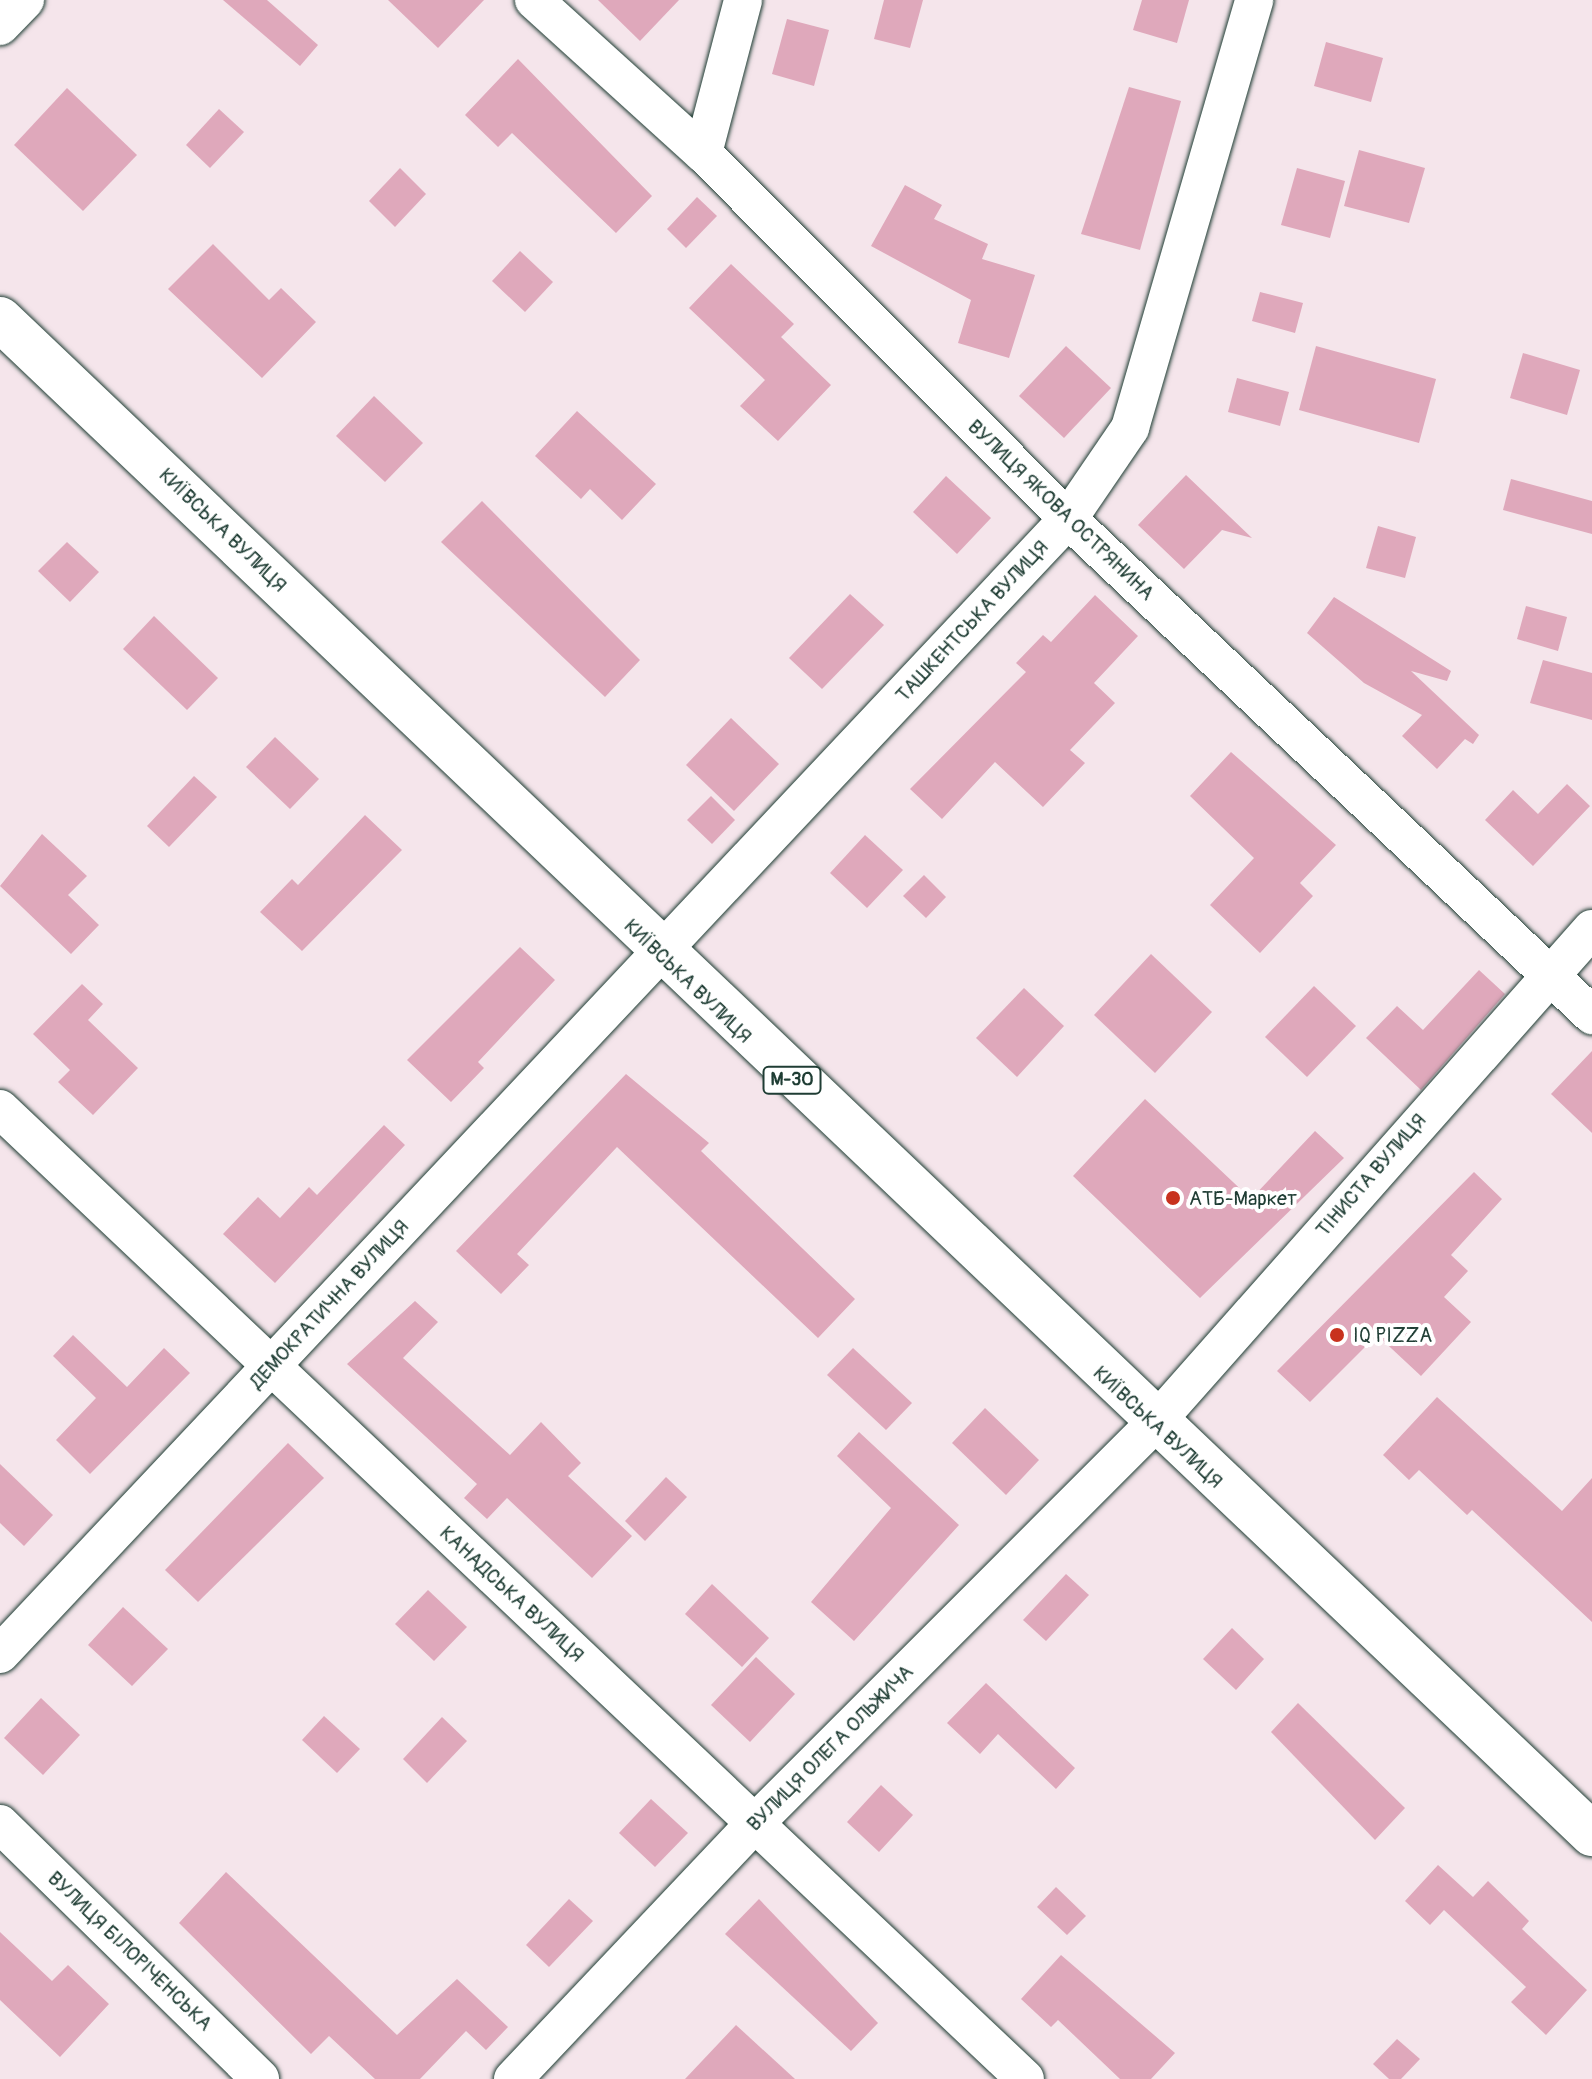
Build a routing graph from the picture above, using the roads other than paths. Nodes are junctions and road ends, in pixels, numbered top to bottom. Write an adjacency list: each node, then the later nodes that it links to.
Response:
1 (25, 0): 5 (street)
2 (534, 0): 6 (street, ВУЛИЦЯ ЯКОВА ОСТРЯНИНА)
3 (743, 0): 6 (street)
4 (1254, 0): 8 (street, ТАШКЕНТСЬКА ВУЛИЦЯ)
5 (0, 26)
6 (703, 153): 8 (street, ВУЛИЦЯ ЯКОВА ОСТРЯНИНА)
7 (0, 319): 10 (highway, КИЇВСЬКА ВУЛИЦЯ / М-30)
8 (1068, 519): 10 (street, ТАШКЕНТСЬКА ВУЛИЦЯ); 11 (street, ВУЛИЦЯ ЯКОВА ОСТРЯНИНА)
9 (1592, 929): 11 (street, ТІНИСТА ВУЛИЦЯ)
10 (659, 954): 14 (street, ДЕМОКРАТИЧНА ВУЛИЦЯ); 15 (highway, КИЇВСЬКА ВУЛИЦЯ / М-30)
11 (1547, 973): 12 (street, ВУЛИЦЯ ЯКОВА ОСТРЯНИНА); 15 (street, ТІНИСТА ВУЛИЦЯ)
12 (1592, 1015)
13 (0, 1109): 14 (street, КАНАДСЬКА ВУЛИЦЯ)
14 (269, 1368): 16 (street, ДЕМОКРАТИЧНА ВУЛИЦЯ); 17 (street, КАНАДСЬКА ВУЛИЦЯ)
15 (1154, 1424): 17 (street, ВУЛИЦЯ ОЛЕГА ОЛЬЖИЧА); 19 (highway, КИЇВСЬКА ВУЛИЦЯ / М-30)
16 (0, 1654)
17 (756, 1822): 21 (street, ВУЛИЦЯ ОЛЕГА ОЛЬЖИЧА); 22 (street, КАНАДСЬКА ВУЛИЦЯ)
18 (0, 1824): 20 (street, ВУЛИЦЯ БІЛОРІЧЕНСЬКА)
19 (1592, 1834)
20 (260, 2079)
21 (513, 2079)
22 (1025, 2079)

